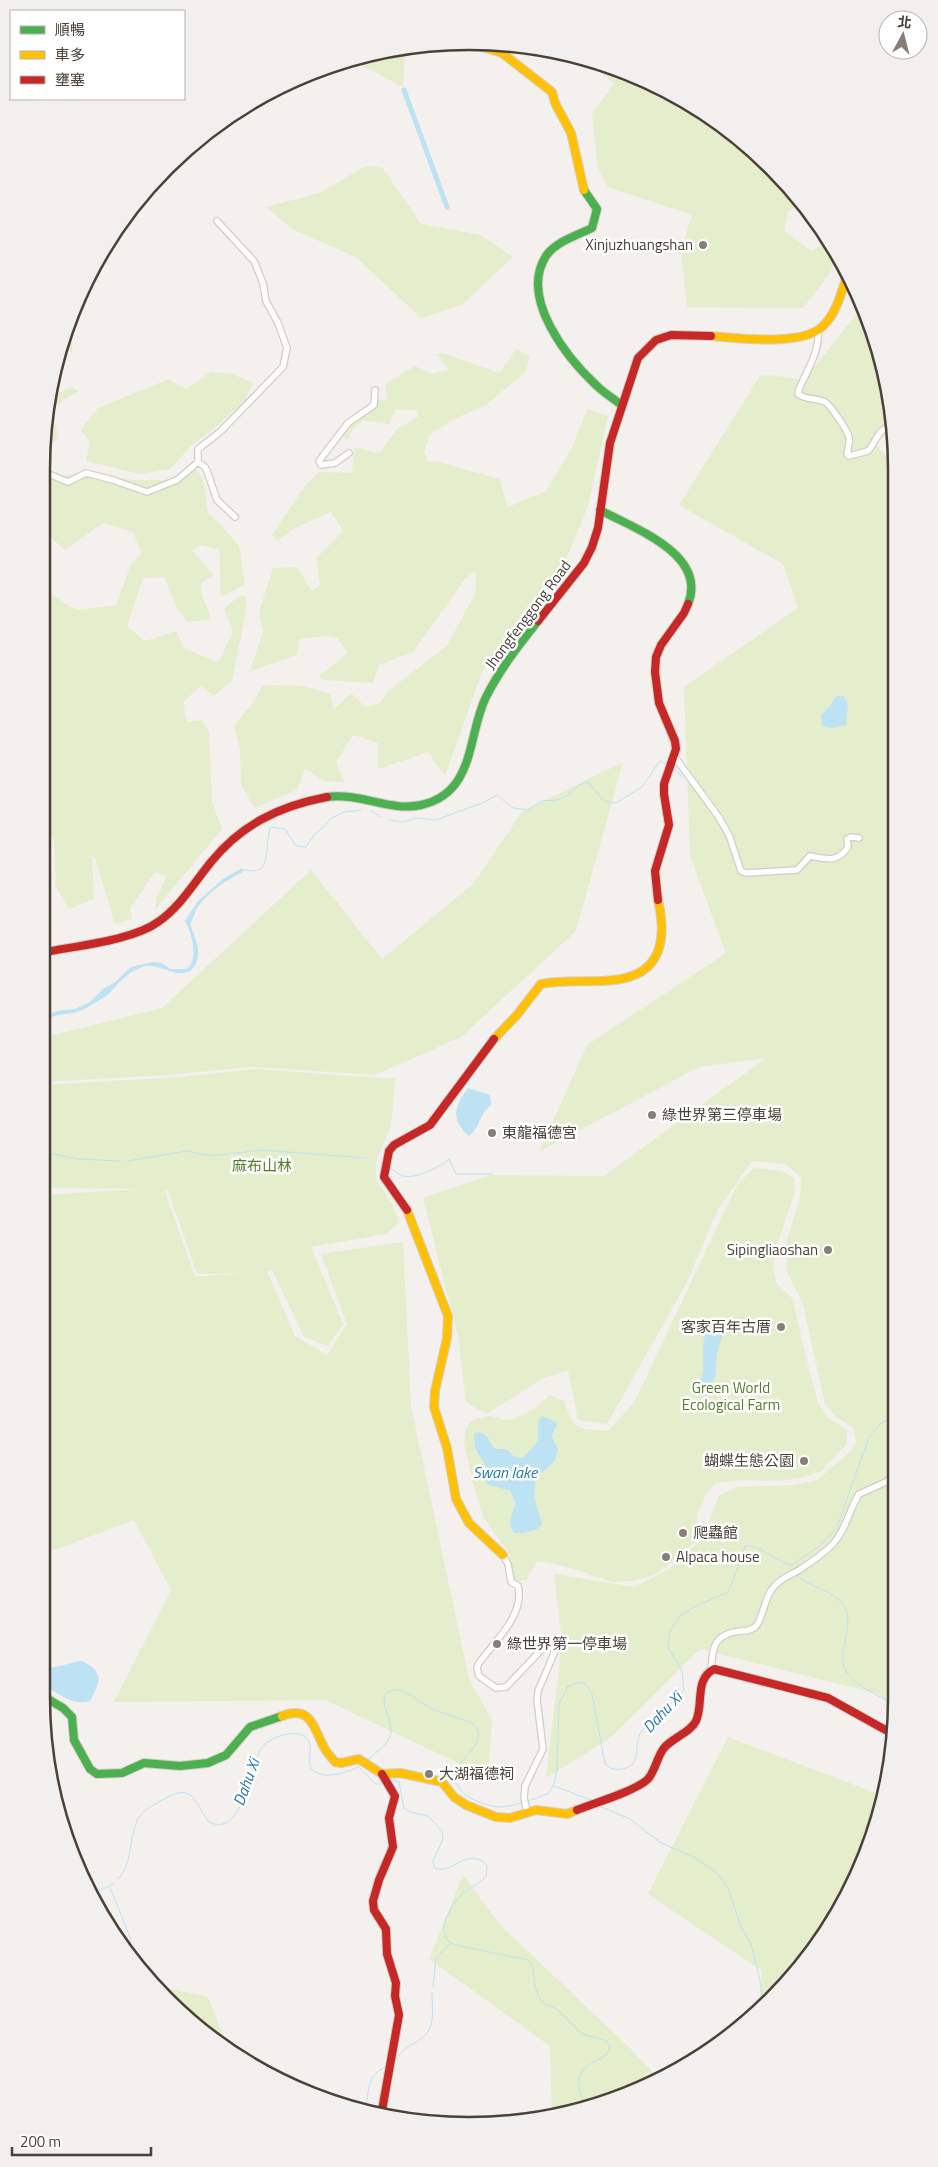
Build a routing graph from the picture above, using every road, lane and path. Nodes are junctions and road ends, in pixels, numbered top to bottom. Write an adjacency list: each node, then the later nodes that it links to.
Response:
1 (493, 51): 6 (street)
2 (217, 221): 9 (street)
3 (844, 283): 4 (street)
4 (818, 330): 6 (street, Jhongfenggong Road); 7 (street)
5 (375, 390): 8 (street)
6 (621, 405): 11 (street, Jhongfenggong Road)
7 (885, 428)
8 (349, 453)
9 (198, 462): 10 (street); 12 (street)
10 (50, 474)
11 (600, 510): 13 (street); 15 (street, Jhongfenggong Road)
12 (235, 517)
13 (674, 756): 14 (street); 17 (street)
14 (859, 838)
15 (50, 951)
16 (888, 1480): 18 (street)
17 (503, 1556): 22 (street)
18 (711, 1670): 20 (street); 22 (street)
19 (50, 1700): 21 (street)
20 (886, 1731)
21 (382, 1774): 22 (street); 23 (street)
22 (527, 1812)
23 (383, 2108)

